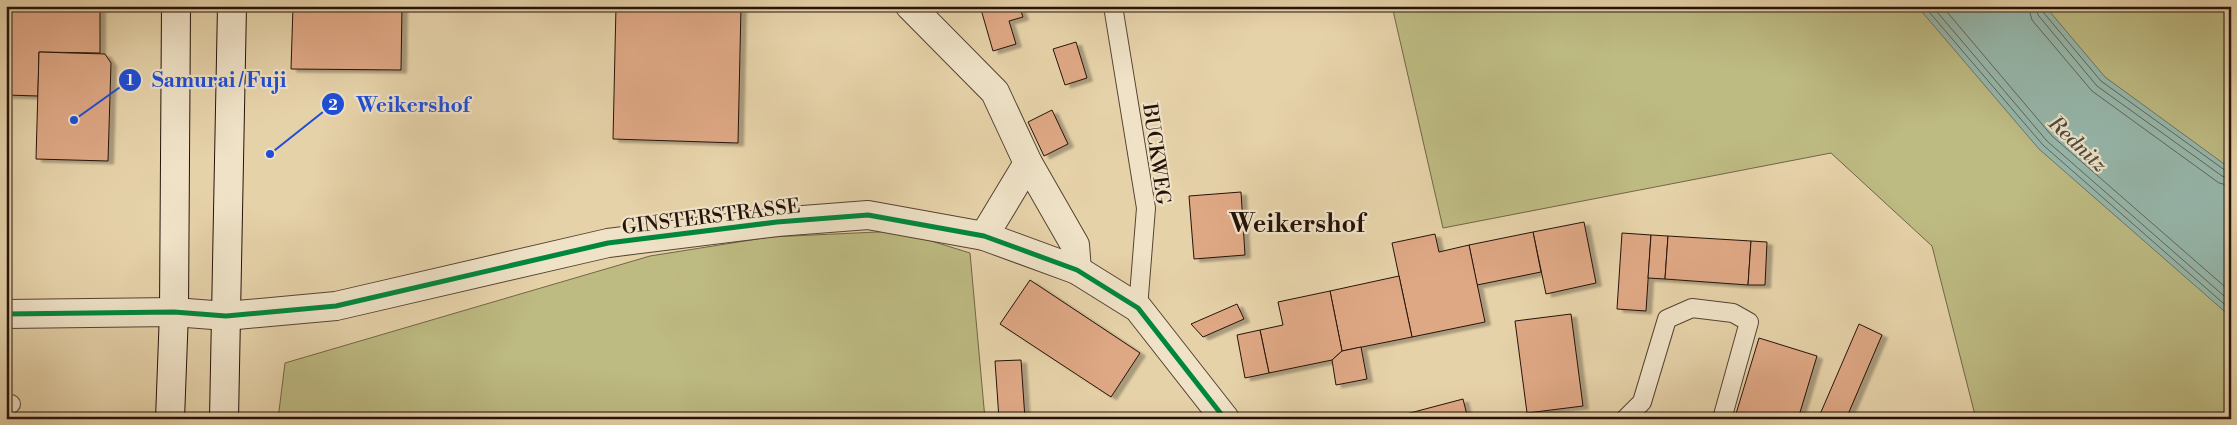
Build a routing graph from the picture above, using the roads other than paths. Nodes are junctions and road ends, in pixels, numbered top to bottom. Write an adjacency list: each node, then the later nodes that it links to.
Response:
1 (176, 6): 9 (street)
2 (232, 6): 11 (street)
3 (910, 6): 5 (street)
4 (1113, 6): 8 (lane, BUCKWEG)
5 (1028, 163): 6 (street); 7 (street)
6 (984, 236): 7 (street, GINSTERSTRASSE); 11 (street, GINSTERSTRASSE)
7 (1076, 270): 8 (street, GINSTERSTRASSE)
8 (1138, 308): 14 (street, GINSTERSTRASSE)
9 (174, 312): 10 (street, GINSTERSTRASSE); 11 (street, GINSTERSTRASSE); 12 (street)
10 (6, 314)
11 (226, 316): 13 (street)
12 (170, 419)
13 (224, 419)
14 (1226, 419)
15 (1625, 419): 16 (lane)
16 (1722, 419)

